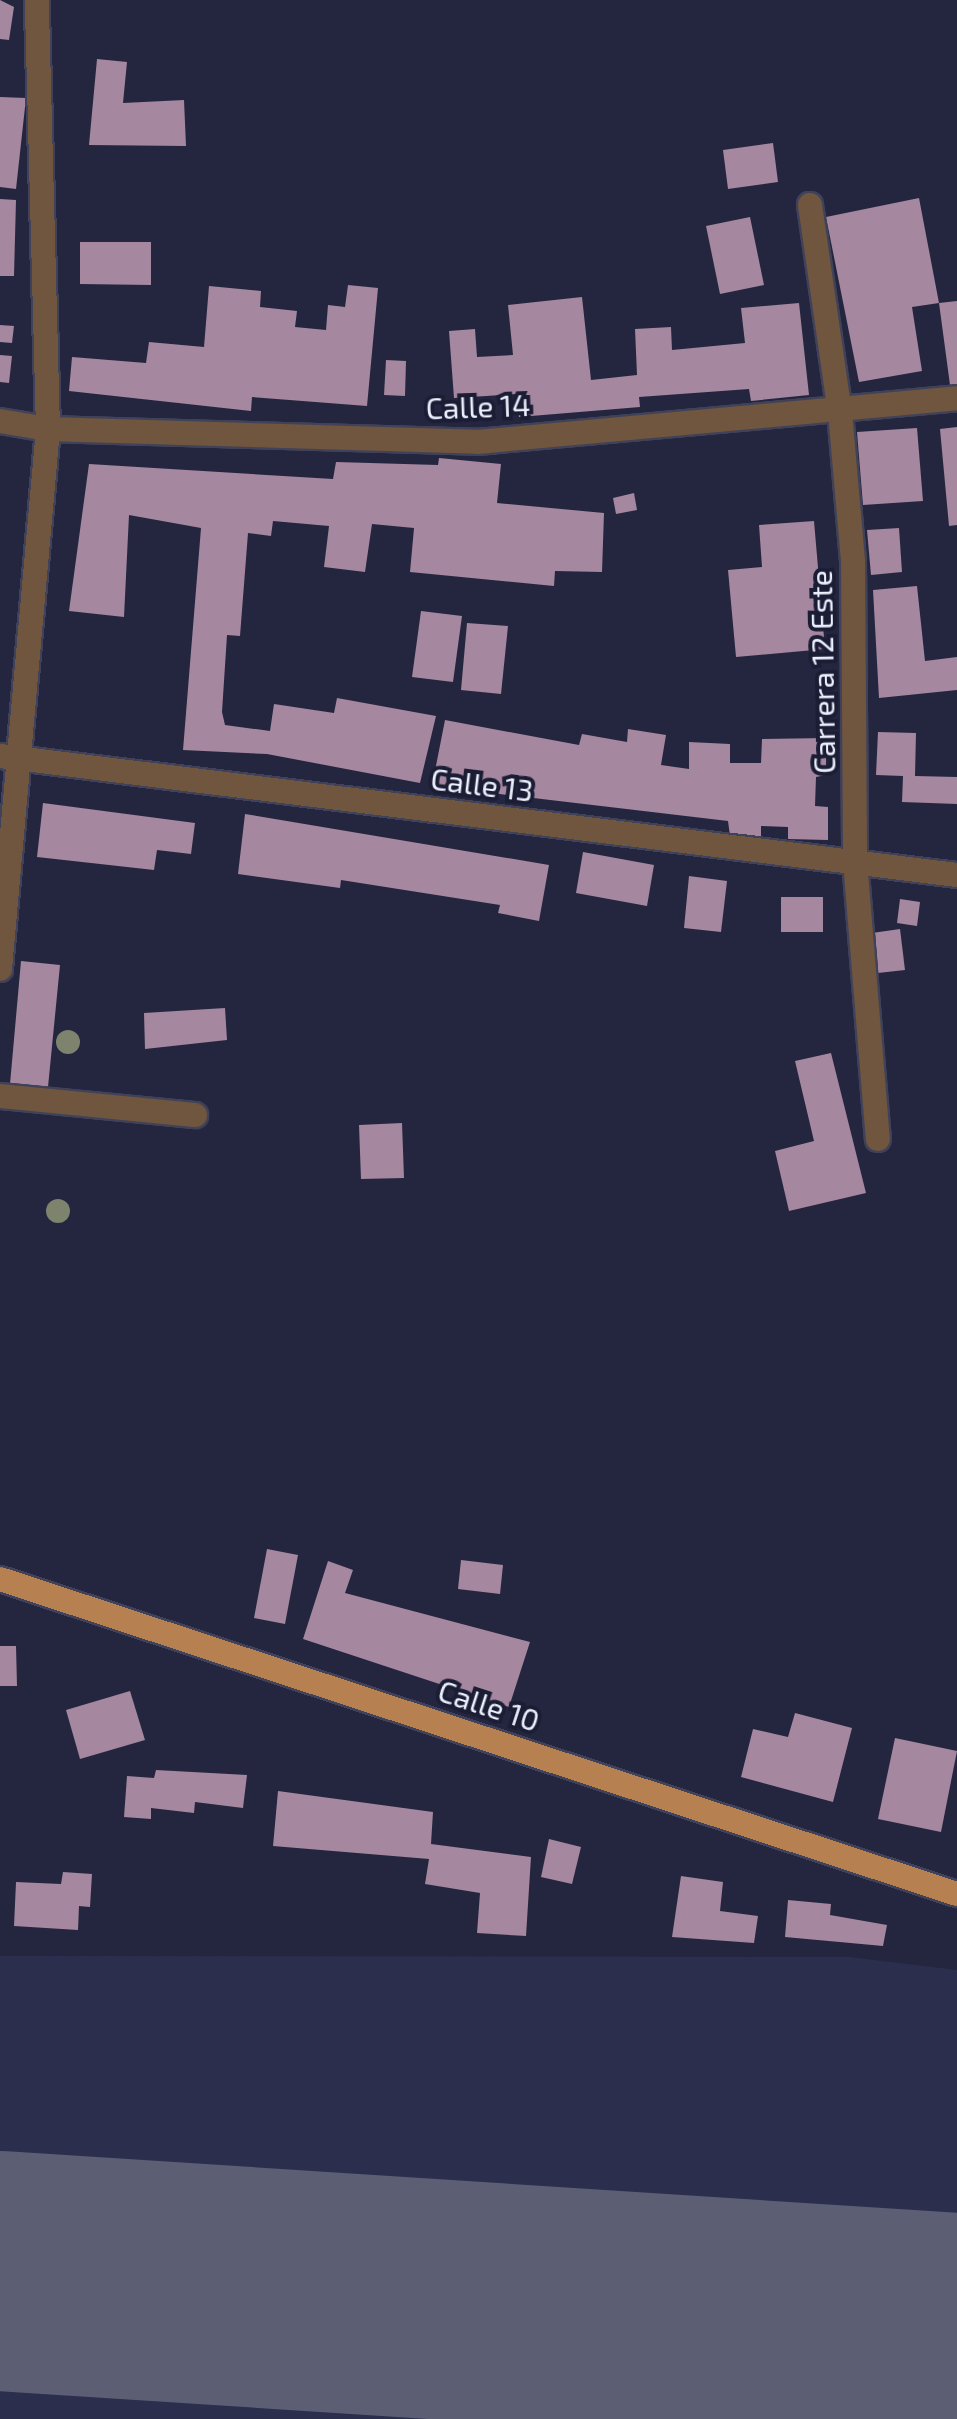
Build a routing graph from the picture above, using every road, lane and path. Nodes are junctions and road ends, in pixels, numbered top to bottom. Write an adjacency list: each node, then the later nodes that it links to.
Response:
1 (37, 0): 6 (street)
2 (810, 205): 4 (street, Carrera 12 Este)
3 (957, 398): 4 (street, Calle 14)
4 (840, 412): 6 (street, Calle 14); 8 (street, Carrera 12 Este)
5 (0, 421): 6 (street, Calle 14)
6 (48, 429): 7 (street)
7 (11, 759): 8 (street, Calle 13); 10 (street)
8 (855, 861): 9 (street, Calle 13); 13 (street, Carrera 12 Este)
9 (957, 875)
10 (0, 969)
11 (0, 1096): 12 (street)
12 (195, 1115)
13 (878, 1139)
14 (0, 1579): 15 (main road, Calle 10)
15 (957, 1894)

